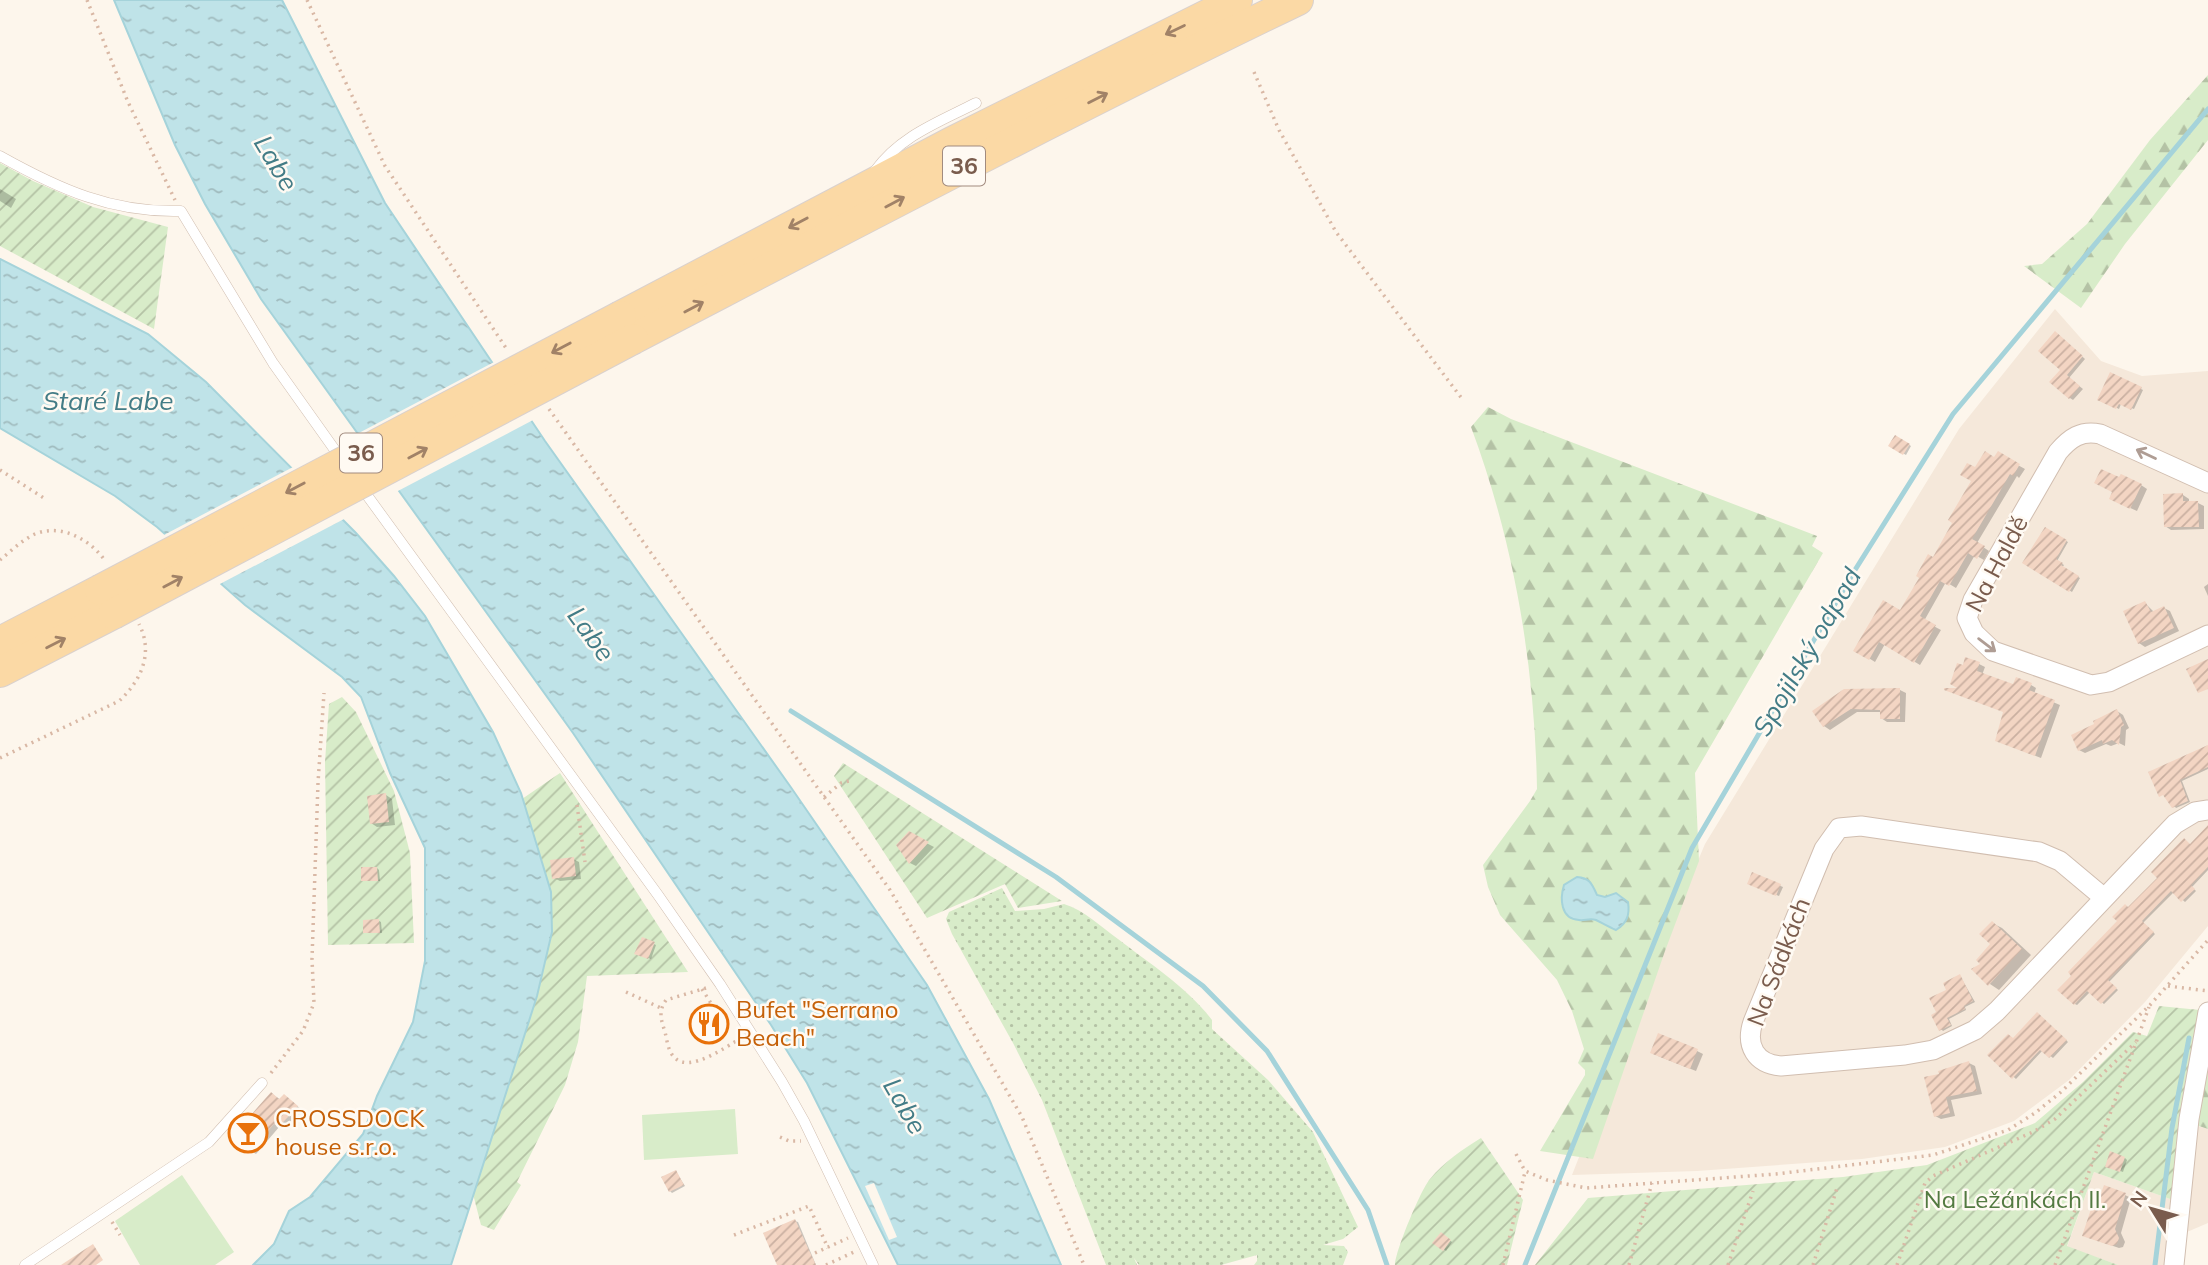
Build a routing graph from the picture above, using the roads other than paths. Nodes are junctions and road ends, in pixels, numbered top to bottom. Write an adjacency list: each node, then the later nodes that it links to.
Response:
1 (1237, 0): 5 (main road, 36, one-way to 5)
2 (1298, 0): 6 (main road, 36, one-way to 2)
3 (976, 103): 5 (lane)
4 (0, 156): 7 (lane)
5 (863, 189): 6 (main road, 36, one-way to 6)
6 (627, 327): 10 (main road, 36, bridge)
7 (348, 468)
8 (356, 479): 19 (lane)
9 (2208, 483): 11 (street, Na Haldě, one-way to 11)
10 (106, 602): 12 (main road, 36); 13 (main road, 36, one-way to 10)
11 (2208, 635)
12 (0, 642)
13 (0, 672)
14 (2208, 810): 15 (street, Na Sádkách)
15 (2104, 897): 15 (street, Na Sádkách)
16 (2208, 1012): 20 (street)
17 (262, 1083): 18 (lane)
18 (25, 1265)
19 (873, 1265)
20 (2174, 1265)

